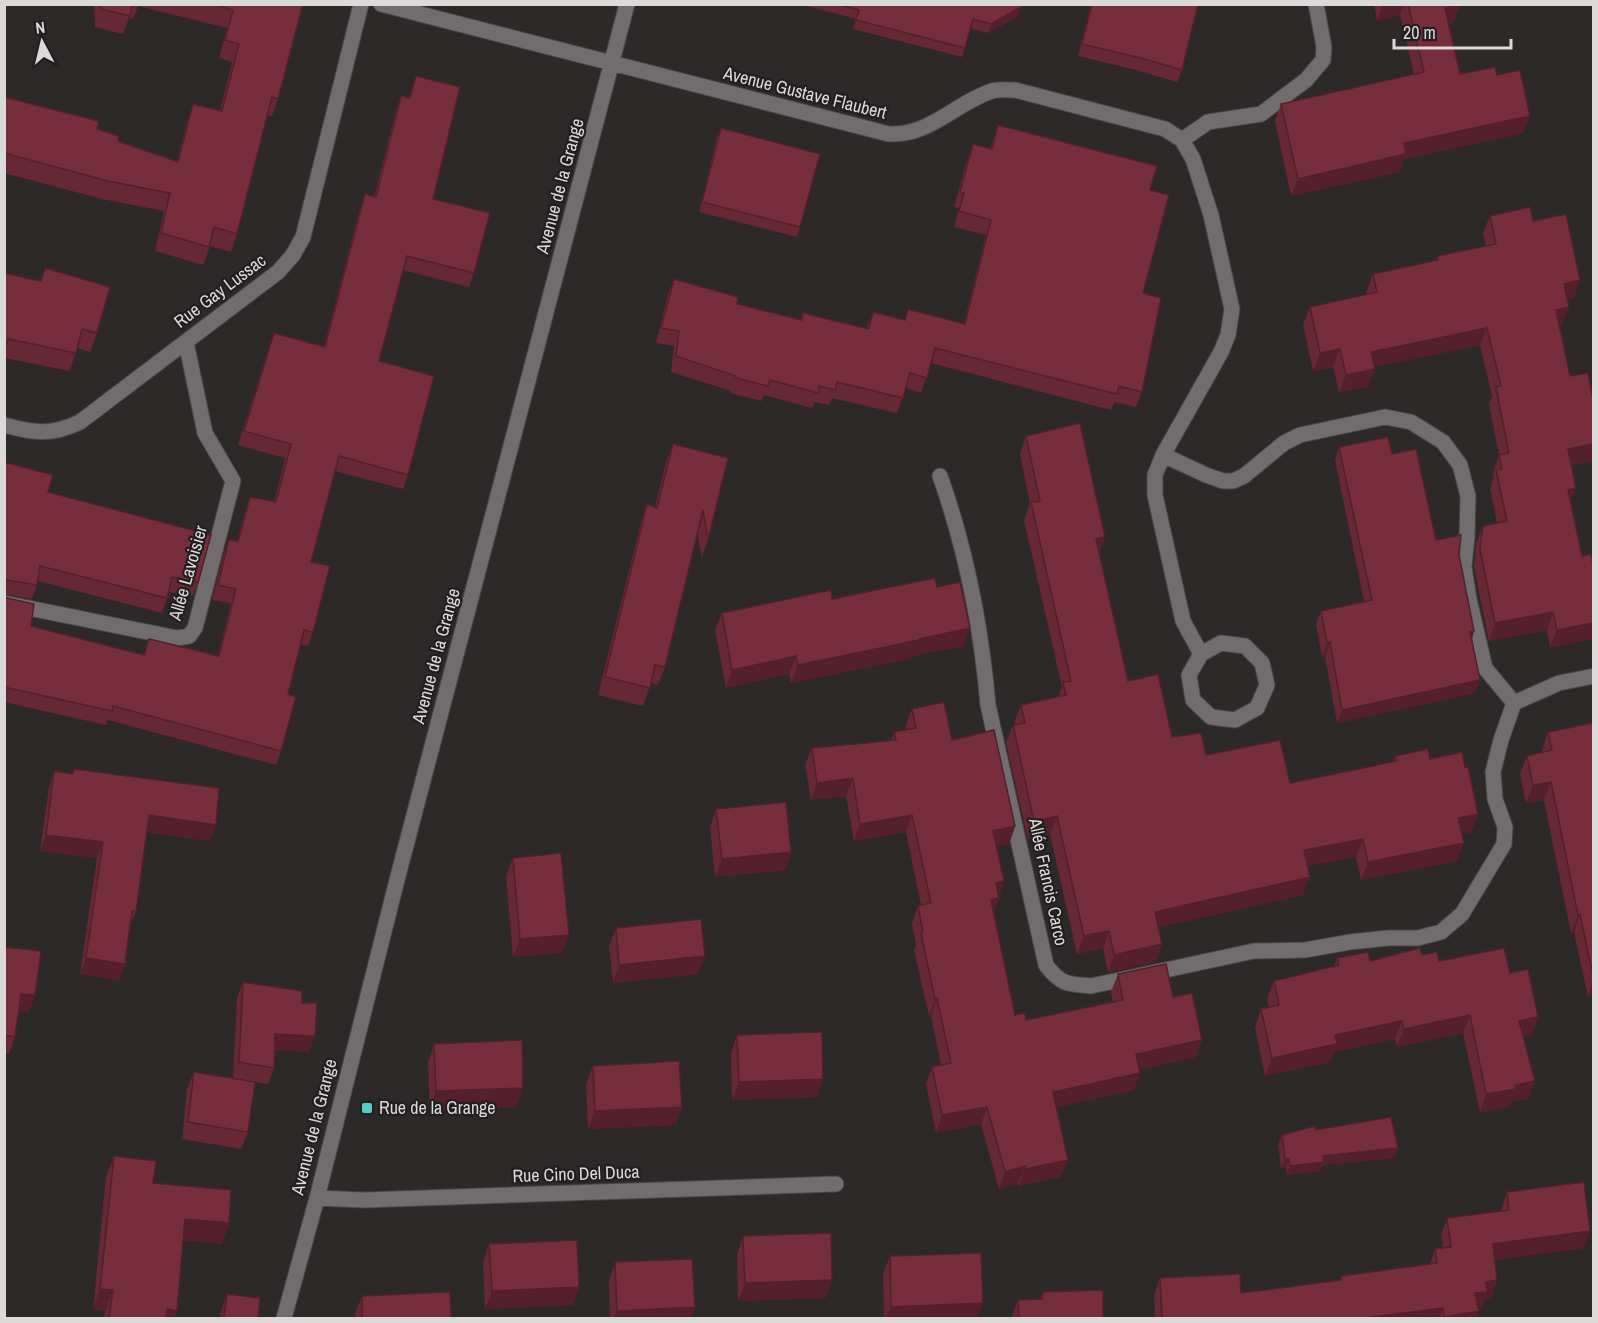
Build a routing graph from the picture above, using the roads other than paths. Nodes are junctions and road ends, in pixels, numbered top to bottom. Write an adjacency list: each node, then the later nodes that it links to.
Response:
1 (361, 4): 7 (street, Rue Gay Lussac)
2 (381, 4): 5 (street, Avenue Gustave Flaubert)
3 (627, 4): 5 (street, Avenue de la Grange)
4 (1316, 4): 6 (street)
5 (612, 64): 6 (street, Avenue Gustave Flaubert); 16 (street, Avenue de la Grange)
6 (1182, 140): 9 (street)
7 (186, 342): 8 (street, Rue Gay Lussac); 11 (street, Allée Lavoisier)
8 (4, 425)
9 (1163, 455): 12 (street); 14 (street)
10 (940, 476): 14 (street, Allée Francis Carco)
11 (4, 603)
12 (1201, 654): 12 (street)
13 (1593, 676): 14 (street)
14 (1514, 704)
15 (836, 1184): 16 (street, Rue Cino Del Duca)
16 (317, 1198): 17 (street, Avenue de la Grange)
17 (284, 1318)

